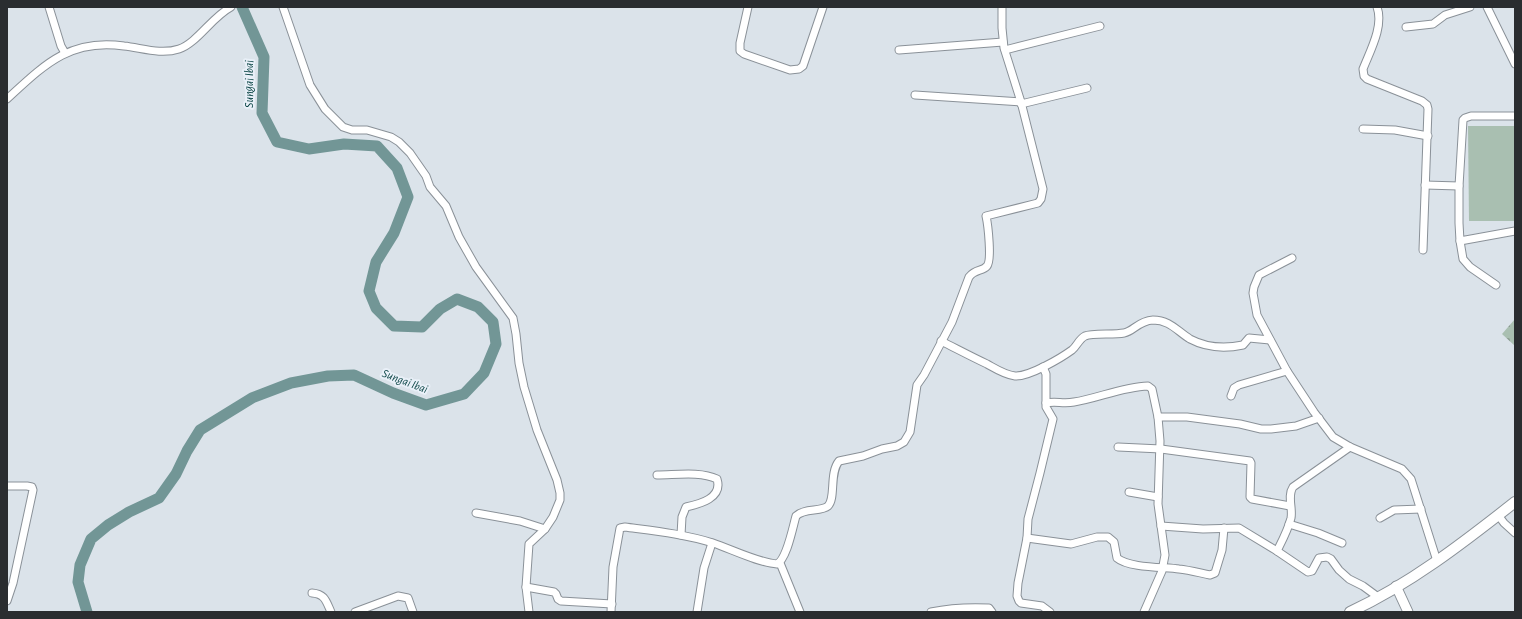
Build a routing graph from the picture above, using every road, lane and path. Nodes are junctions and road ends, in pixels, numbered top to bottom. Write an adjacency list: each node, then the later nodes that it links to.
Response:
1 (49, 7): 15 (street)
2 (231, 7): 15 (street)
3 (282, 7): 55 (street)
4 (748, 7): 5 (street)
5 (823, 7)
6 (1002, 7): 12 (street)
7 (1377, 7): 23 (street)
8 (1470, 7): 11 (street)
9 (1487, 7): 16 (street)
10 (1100, 26): 14 (street)
11 (1406, 27)
12 (1003, 42): 13 (street); 14 (street)
13 (899, 50)
14 (1005, 50): 20 (street)
15 (65, 53): 19 (street)
16 (1515, 64)
17 (1087, 88): 20 (street)
18 (915, 95): 20 (street)
19 (7, 99)
20 (1021, 103): 32 (street)
21 (1515, 116): 25 (street)
22 (1363, 129): 23 (street)
23 (1428, 136): 24 (street)
24 (1425, 185): 25 (street); 28 (street)
25 (1459, 186): 27 (street)
26 (1515, 231): 27 (street)
27 (1460, 241): 30 (street)
28 (1423, 250)
29 (1292, 258): 31 (street)
30 (1496, 285)
31 (1270, 340): 33 (street); 34 (street)
32 (941, 341): 33 (street); 63 (street)
33 (1043, 367): 36 (street)
34 (1287, 371): 35 (street); 38 (street)
35 (1231, 396)
36 (1046, 403): 37 (street); 58 (street)
37 (1158, 417): 38 (street); 41 (street)
38 (1319, 418): 40 (street)
39 (1118, 447): 41 (street)
40 (1350, 447): 47 (street); 48 (street)
41 (1161, 449): 45 (street); 47 (street)
42 (657, 475): 57 (street)
43 (7, 486): 69 (street)
44 (1129, 492): 45 (street)
45 (1158, 497): 53 (street)
46 (1515, 502): 50 (main road)
47 (1290, 506): 52 (street)
48 (1421, 509): 51 (street); 62 (street)
49 (476, 513): 55 (street)
50 (1498, 515): 56 (street); 62 (main road)
51 (1380, 518)
52 (1289, 524): 60 (street); 61 (street)
53 (1161, 526): 54 (street); 64 (street)
54 (1224, 528): 61 (street); 64 (street)
55 (545, 529): 66 (street)
56 (1515, 533)
57 (681, 535): 59 (street); 70 (street)
58 (1027, 538): 64 (street); 71 (street)
59 (712, 543): 63 (street); 77 (street)
60 (1342, 543)
61 (1277, 551): 68 (street)
62 (1437, 561): 65 (main road)
63 (780, 563): 78 (street)
64 (1162, 568): 83 (street)
65 (1396, 586): 68 (main road); 85 (street)
66 (526, 587): 70 (street); 75 (street)
67 (312, 593): 72 (street)
68 (1378, 597): 84 (main road)
69 (7, 601)
70 (612, 604): 76 (street)
71 (1029, 604): 81 (street); 82 (street)
72 (331, 612)
73 (355, 612): 74 (street)
74 (413, 612)
75 (530, 612)
76 (611, 612)
77 (697, 612)
78 (800, 612)
79 (931, 612): 80 (street)
80 (992, 612)
81 (1028, 612)
82 (1050, 612)
83 (1144, 612)
84 (1350, 612)
85 (1408, 612)

